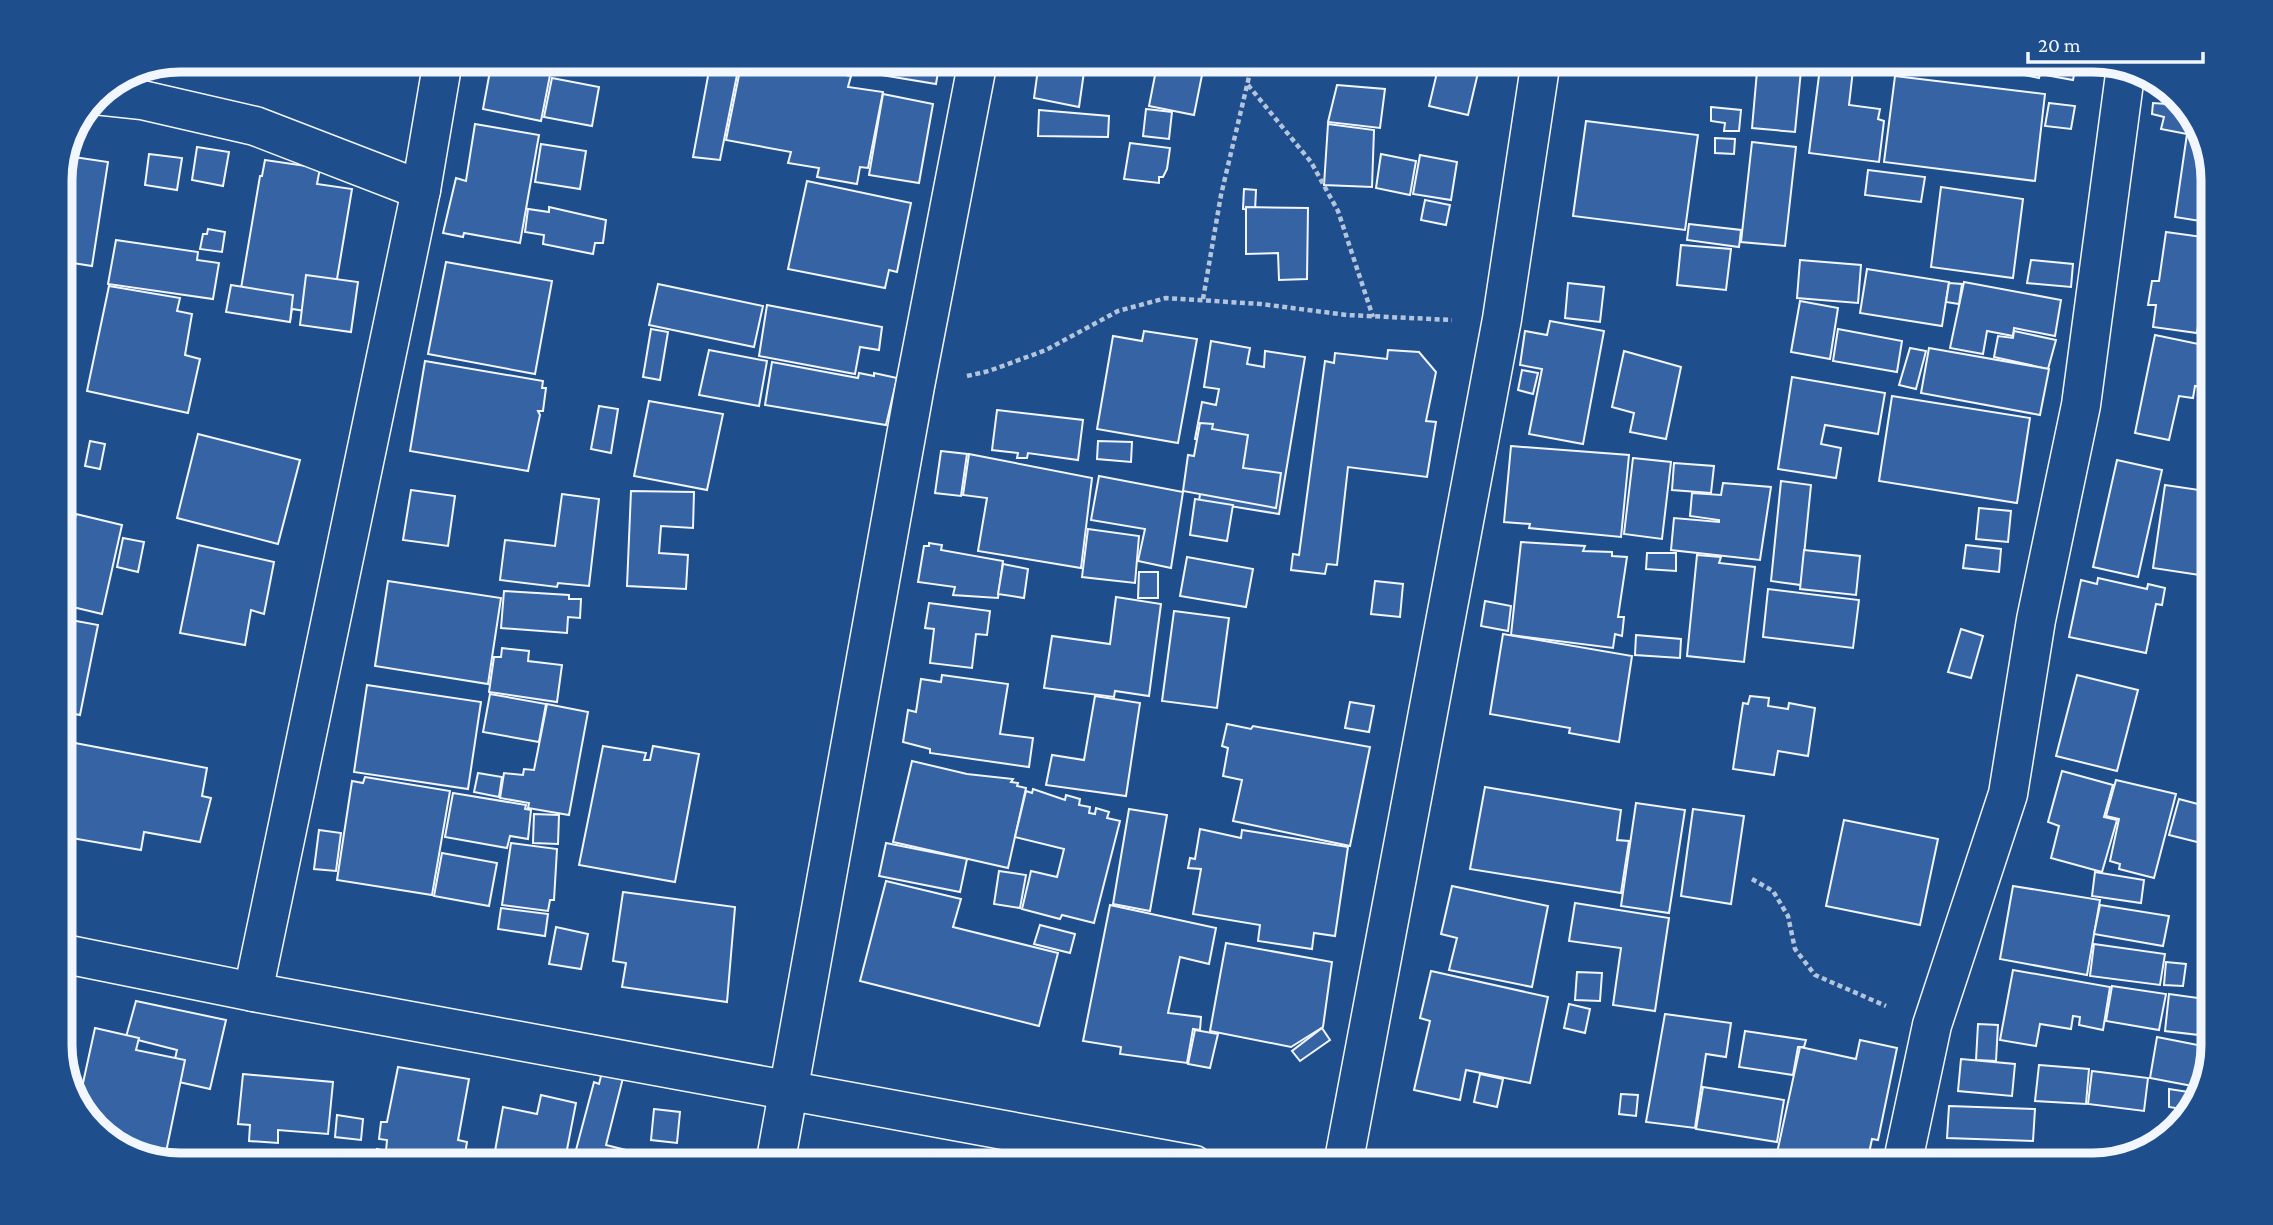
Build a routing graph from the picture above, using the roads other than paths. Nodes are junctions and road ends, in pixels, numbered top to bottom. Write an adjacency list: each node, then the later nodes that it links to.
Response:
1 (441, 72): 6 (street)
2 (976, 72): 9 (street)
3 (1539, 72): 12 (street)
4 (2125, 76): 13 (street)
5 (111, 97): 6 (street)
6 (422, 190): 8 (street)
7 (72, 955): 8 (street)
8 (253, 992): 9 (street)
9 (790, 1091): 10 (street); 11 (street)
10 (778, 1153)
11 (1124, 1153)
12 (1345, 1153)
13 (1905, 1153)

